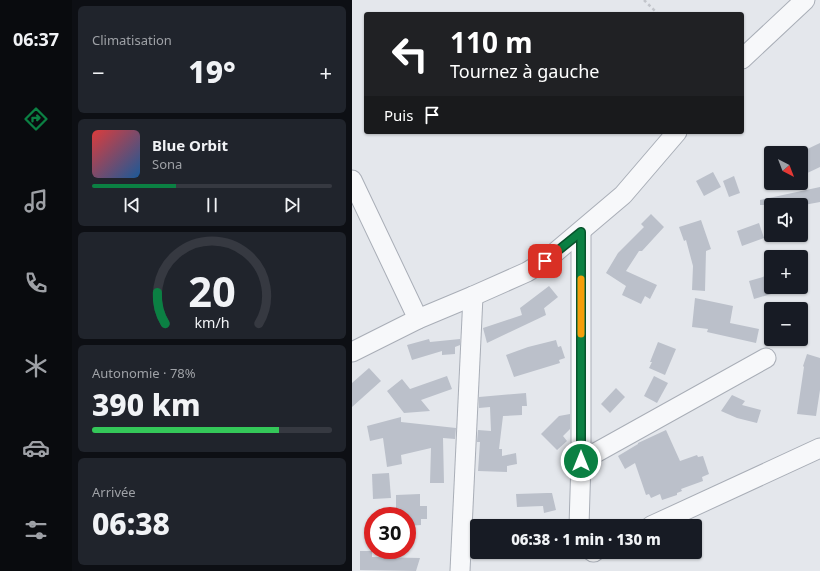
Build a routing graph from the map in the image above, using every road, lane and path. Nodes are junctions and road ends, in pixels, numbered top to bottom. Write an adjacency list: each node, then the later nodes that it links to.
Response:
1 (644, 0): 3 (path)
2 (805, 0): 4 (street)
3 (656, 12)
4 (744, 56)
5 (675, 134): 7 (street)
6 (352, 180): 9 (street)
7 (581, 232): 8 (street); 13 (street)
8 (474, 296): 9 (street); 16 (street)
9 (418, 319): 10 (street)
10 (352, 352)
11 (766, 358): 13 (street)
12 (820, 448): 15 (street)
13 (581, 461): 14 (street)
14 (579, 519)
15 (666, 519)
16 (460, 571)

